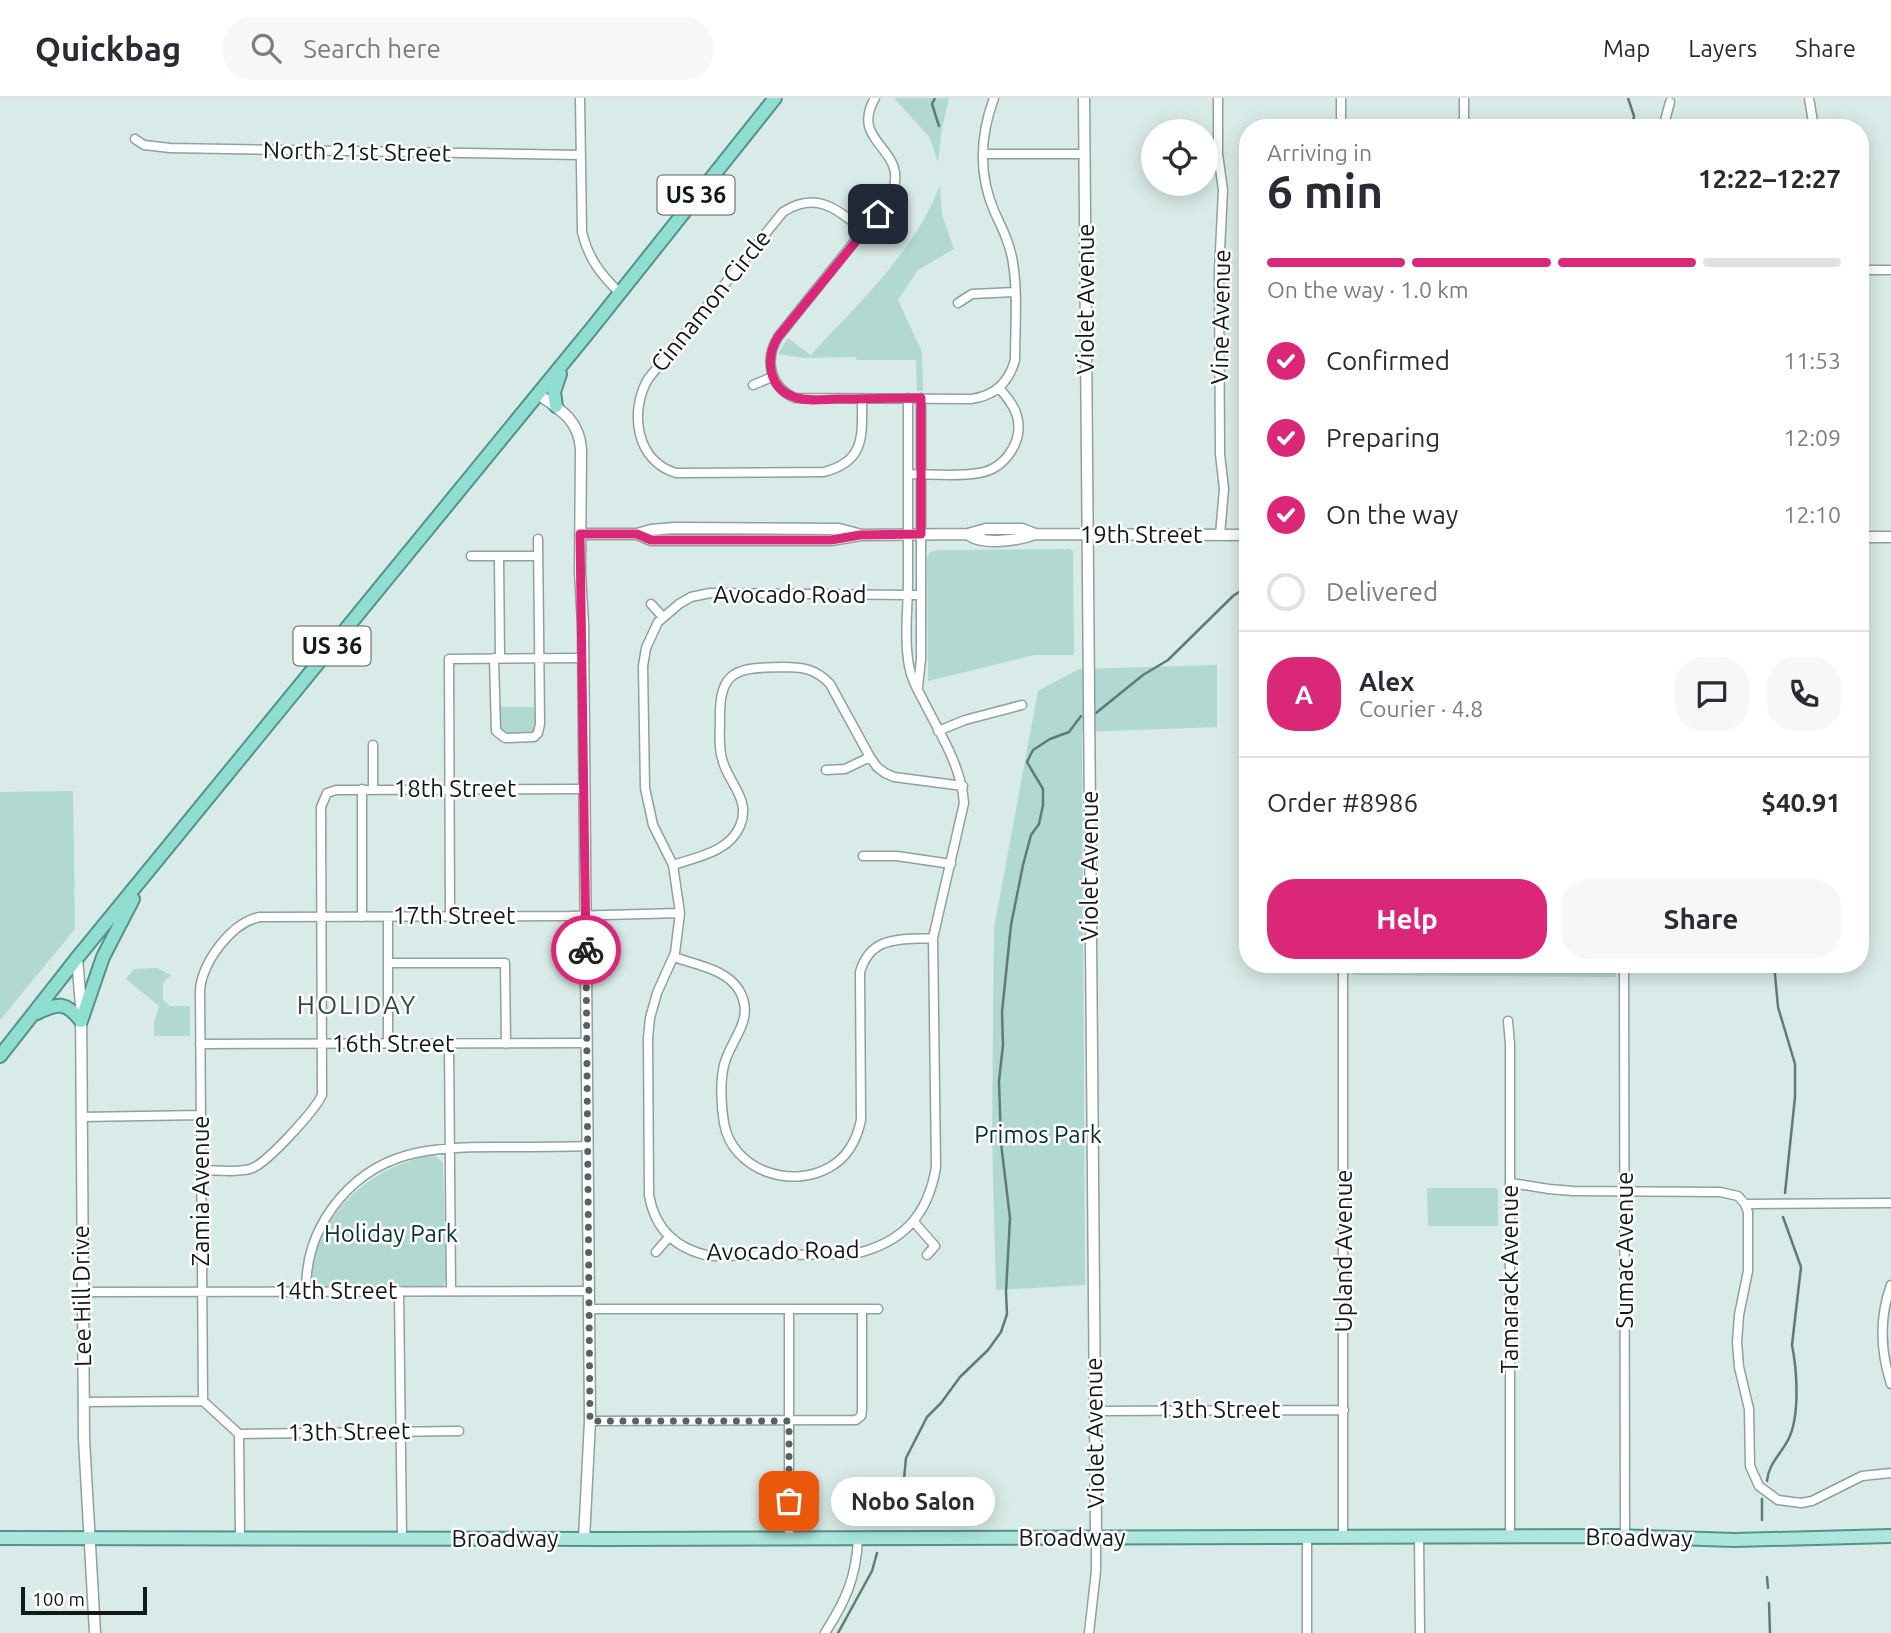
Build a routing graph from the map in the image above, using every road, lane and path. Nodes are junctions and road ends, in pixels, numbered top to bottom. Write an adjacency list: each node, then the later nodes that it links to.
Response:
1 (580, 98): 18 (street)
2 (775, 98): 23 (highway, US 36)
3 (875, 98): 19 (street)
4 (994, 98): 16 (street)
5 (1084, 98): 17 (street, Violet Avenue)
6 (1217, 98): 40 (street, Vine Avenue)
7 (1341, 98): 11 (street)
8 (1464, 98): 12 (street)
9 (1809, 98): 14 (street)
10 (1670, 102): 13 (street)
11 (1341, 119)
12 (1464, 119)
13 (1665, 119)
14 (1812, 119)
15 (135, 139): 18 (street, North 21st Street)
16 (982, 154): 17 (street); 22 (street)
17 (1085, 154): 39 (street, Violet Avenue)
18 (580, 155): 23 (street)
19 (864, 231): 26 (street); 32 (street, Cinnamon Circle)
20 (1869, 270): 21 (street)
21 (1891, 270)
22 (1015, 292): 24 (street); 28 (street)
23 (620, 293): 25 (highway, US 36)
24 (958, 303)
25 (567, 358): 29 (highway, US 36); 33 (highway)
26 (772, 377): 27 (street); 32 (street)
27 (753, 385)
28 (999, 388): 31 (street); 35 (street)
29 (538, 394): 33 (street); 69 (highway, US 36)
30 (908, 398): 31 (street); 32 (street); 34 (street, Avocado Road)
31 (921, 398): 35 (street)
32 (862, 399)
33 (556, 407): 36 (street)
34 (908, 474): 35 (street); 37 (street, Avocado Road)
35 (921, 474): 38 (street)
36 (580, 534): 37 (street, 19th Street); 54 (street)
37 (908, 534): 38 (street, 19th Street); 48 (street, Avocado Road)
38 (921, 534): 39 (street, 19th Street); 49 (street)
39 (1087, 534): 40 (street, 19th Street); 120 (street, Violet Avenue)
40 (1220, 535): 41 (street, 19th Street)
41 (1239, 535)
42 (1869, 537): 43 (street)
43 (1891, 537)
44 (538, 539): 47 (street)
45 (471, 556): 46 (street)
46 (499, 556): 47 (street); 52 (street)
47 (538, 556): 53 (street)
48 (908, 595): 49 (street, Avocado Road); 51 (street, Avocado Road); 55 (street, Avocado Road)
49 (921, 595): 55 (street)
50 (651, 604): 51 (street)
51 (663, 617): 68 (street, Avocado Road)
52 (497, 658): 53 (street); 53 (street); 64 (street)
53 (539, 658): 54 (street)
54 (583, 658): 65 (street)
55 (917, 690): 57 (street, Avocado Road)
56 (1022, 705): 57 (street)
57 (938, 731): 61 (street, Avocado Road)
58 (373, 746): 63 (street)
59 (870, 757): 60 (street); 61 (street); 68 (street)
60 (827, 770)
61 (963, 786): 67 (street, Avocado Road)
62 (362, 789): 63 (street, 18th Street); 73 (street, 18th Street); 74 (street)
63 (373, 789): 64 (street, 18th Street)
64 (449, 789): 65 (street, 18th Street); 72 (street)
65 (584, 789): 71 (street)
66 (863, 856): 67 (street)
67 (951, 864): 76 (street, Avocado Road)
68 (673, 866): 70 (street, Avocado Road)
69 (144, 878): 78 (highway, US 36); 83 (highway)
70 (680, 913): 71 (street, 17th Street); 77 (street, Avocado Road)
71 (586, 915): 72 (street, 17th Street); 85 (street)
72 (450, 916): 75 (street, 17th Street)
73 (322, 917): 74 (street, 17th Street); 86 (street, Zamia Avenue); 87 (street)
74 (362, 917): 75 (street, 17th Street)
75 (388, 917): 79 (street)
76 (933, 939): 77 (street); 101 (street, Avocado Road)
77 (674, 957): 102 (street, Avocado Road)
78 (77, 958): 82 (highway, US 36); 83 (street, Lee Hill Drive)
79 (388, 963): 88 (street); 90 (street)
80 (1343, 973): 119 (street, Upland Avenue)
81 (1624, 973): 98 (street, Sumac Avenue)
82 (33, 1015): 83 (highway); 91 (highway, US 36)
83 (81, 1021): 93 (street, Lee Hill Drive)
84 (1508, 1021): 97 (street, Tamarack Avenue)
85 (587, 1043): 90 (street, 16th Street); 94 (street)
86 (200, 1044): 87 (street, 16th Street); 92 (street, Zamia Avenue)
87 (323, 1044): 88 (street, 16th Street); 96 (street)
88 (388, 1044): 89 (street, 16th Street)
89 (449, 1044): 90 (street, 16th Street); 95 (street)
90 (506, 1044)
91 (0, 1056)
92 (201, 1115): 93 (street); 96 (street, Zamia Avenue)
93 (81, 1117): 110 (street, Lee Hill Drive)
94 (588, 1146): 95 (street); 109 (street)
95 (449, 1148): 106 (street); 108 (street)
96 (201, 1170): 111 (street, Zamia Avenue)
97 (1511, 1183): 98 (street); 127 (street, Tamarack Avenue)
98 (1625, 1191): 100 (street); 128 (street, Sumac Avenue)
99 (1891, 1203): 100 (street)
100 (1745, 1204): 126 (street)
101 (914, 1222): 102 (street, Avocado Road); 104 (street)
102 (669, 1237): 103 (street)
103 (656, 1252)
104 (927, 1255)
105 (1891, 1284): 116 (street)
106 (306, 1291): 107 (street, 14th Street); 111 (street, 14th Street)
107 (399, 1291): 108 (street, 14th Street); 124 (street)
108 (451, 1291): 109 (street, 14th Street)
109 (589, 1291): 112 (street)
110 (82, 1292): 111 (street, 14th Street); 118 (street, Lee Hill Drive)
111 (202, 1292): 117 (street, Zamia Avenue)
112 (590, 1309): 113 (street); 121 (street)
113 (789, 1309): 114 (street); 122 (street)
114 (862, 1309): 115 (street); 122 (street)
115 (877, 1309)
116 (1891, 1384)
117 (203, 1401): 118 (street); 125 (street)
118 (83, 1402): 135 (street, Lee Hill Drive)
119 (1344, 1410): 120 (street, 13th Street); 134 (street, Upland Avenue)
120 (1094, 1411): 130 (street, Violet Avenue)
121 (590, 1421): 122 (street); 138 (street)
122 (789, 1421): 139 (street)
123 (459, 1431): 124 (street, 13th Street)
124 (401, 1432): 125 (street, 13th Street); 137 (street)
125 (239, 1434): 136 (street)
126 (1891, 1473)
127 (1510, 1536): 128 (main road, Broadway); 131 (main road, Broadway)
128 (1625, 1536): 129 (main road, Broadway)
129 (1891, 1536)
130 (1096, 1537): 133 (main road, Broadway); 140 (main road, Broadway); 143 (street, Violet Avenue)
131 (1419, 1537): 134 (main road, Broadway); 145 (street)
132 (0, 1538): 135 (main road, Broadway)
133 (1307, 1538): 134 (main road, Broadway); 144 (street)
134 (1343, 1538)
135 (88, 1539): 136 (main road, Broadway); 141 (street, Lee Hill Drive)
136 (240, 1539): 137 (main road, Broadway)
137 (401, 1539): 138 (main road, Broadway)
138 (584, 1539): 139 (main road, Broadway)
139 (789, 1539): 140 (main road, Broadway)
140 (858, 1539): 142 (street)
141 (95, 1633)
142 (825, 1633)
143 (1089, 1633)
144 (1307, 1633)
145 (1420, 1633)

